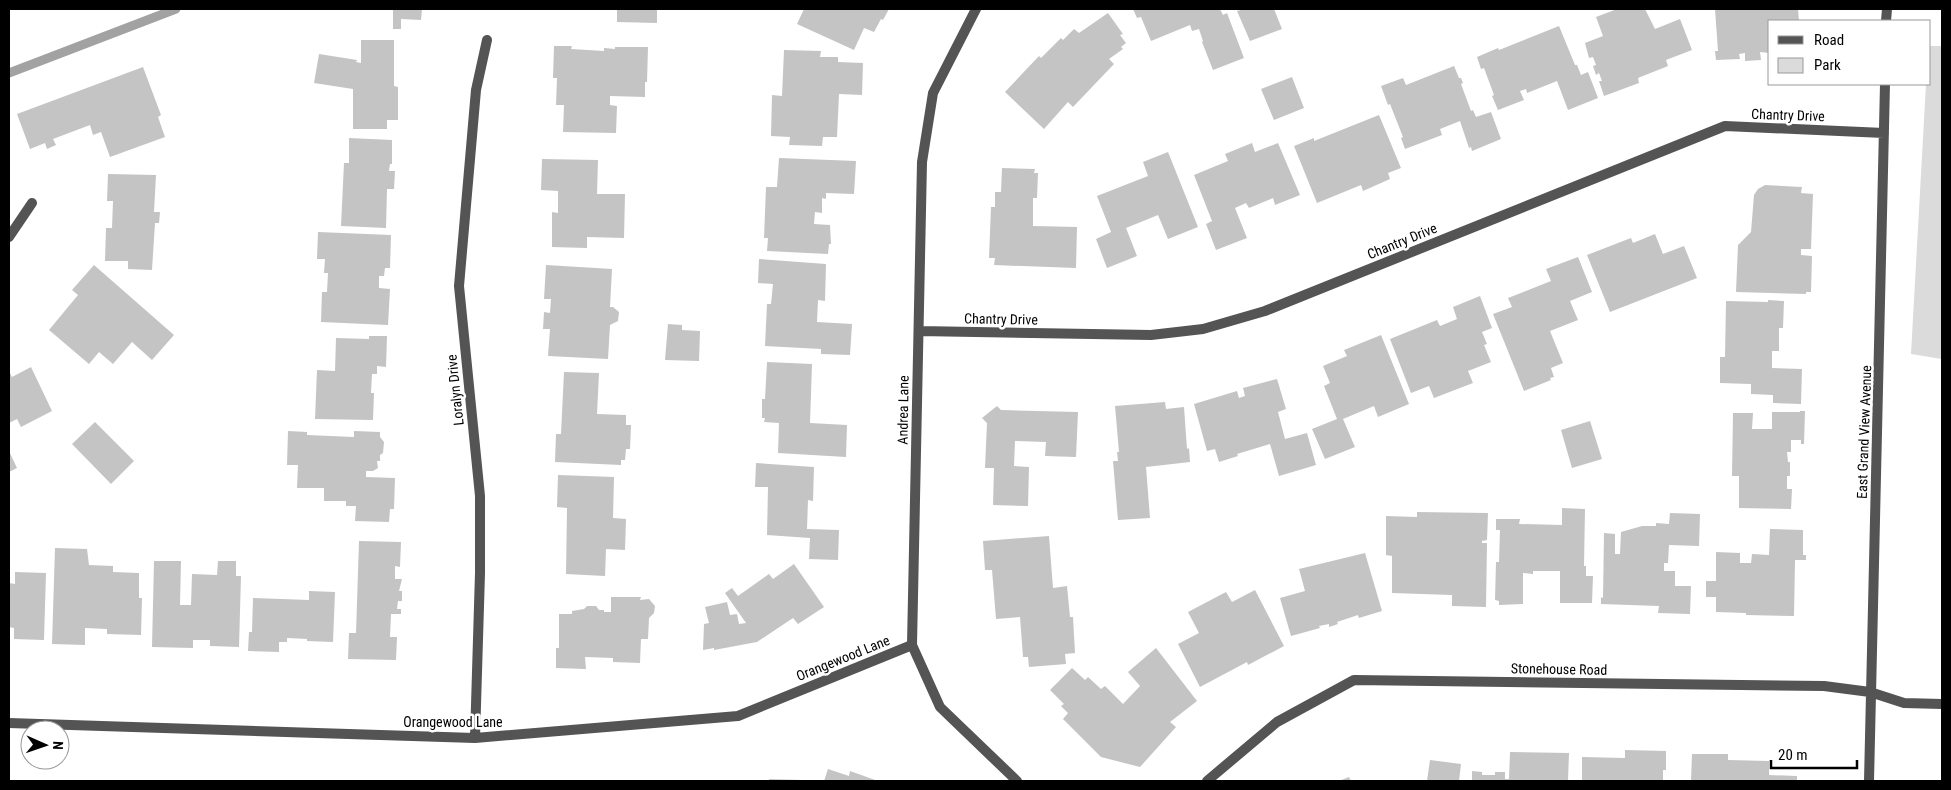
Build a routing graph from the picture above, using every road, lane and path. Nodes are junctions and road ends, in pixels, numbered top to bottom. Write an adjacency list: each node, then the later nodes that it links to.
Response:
1 (976, 10): 7 (street, Andrea Lane)
2 (487, 40): 12 (street, Loralyn Drive)
3 (1885, 85): 4 (street, East Grand View Avenue)
4 (1884, 132): 7 (street, Chantry Drive); 9 (street, East Grand View Avenue)
5 (32, 203): 6 (street)
6 (9, 237)
7 (919, 331): 8 (street, Andrea Lane)
8 (912, 645): 12 (street, Orangewood Lane); 13 (street, Andrea Lane)
9 (1870, 692): 10 (street, Stonehouse Road); 14 (street, Stonehouse Road); 15 (street, East Grand View Avenue)
10 (1942, 704)
11 (9, 723): 12 (street, Orangewood Lane)
12 (475, 738)
13 (1018, 781)
14 (1207, 781)
15 (1869, 781)

